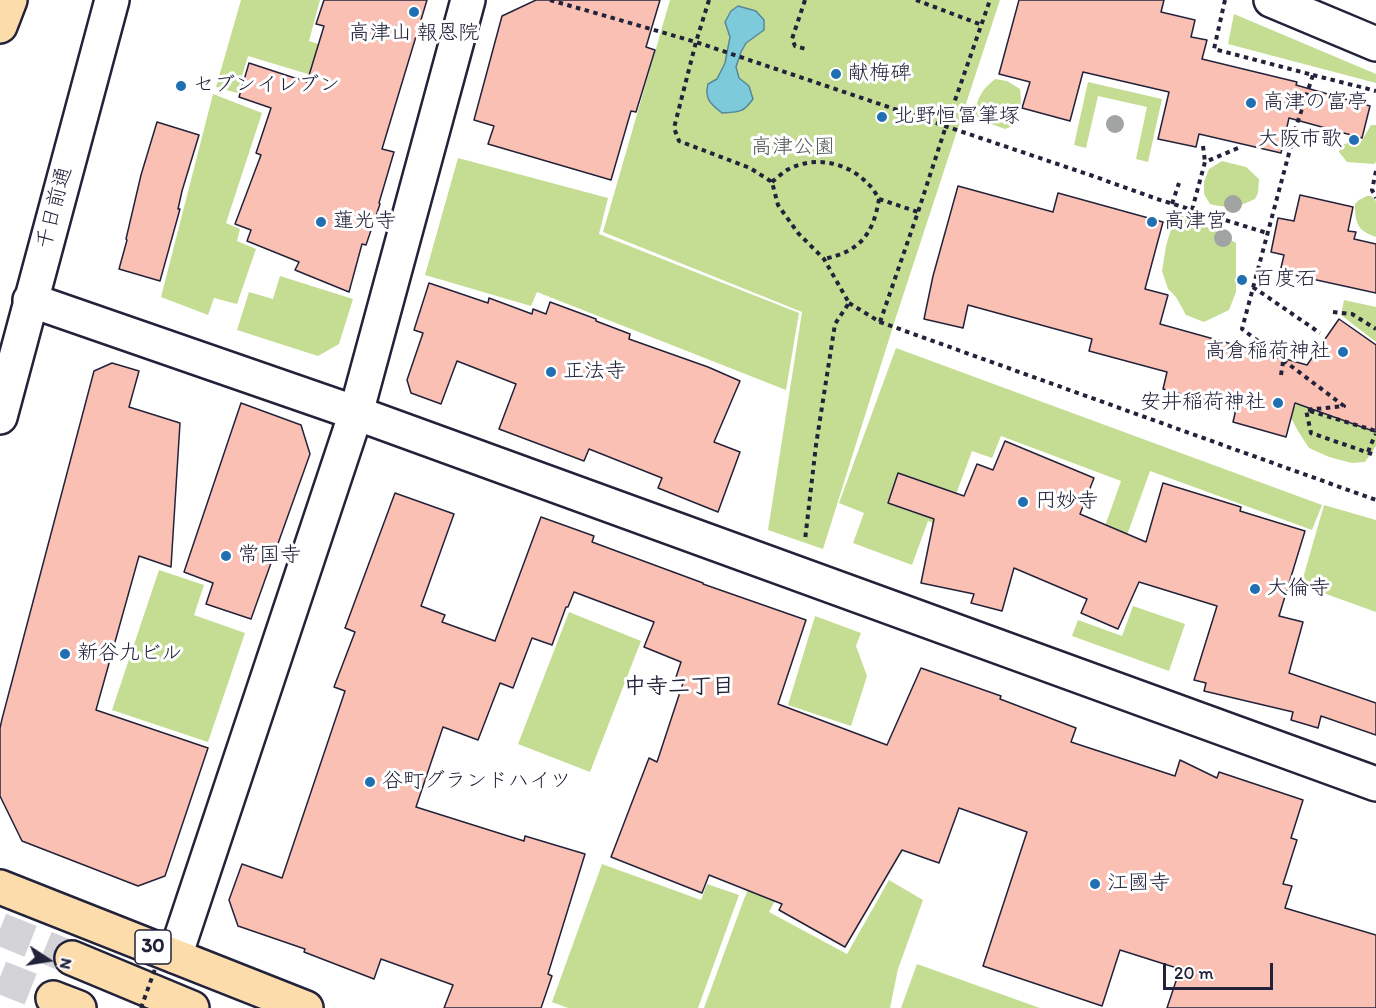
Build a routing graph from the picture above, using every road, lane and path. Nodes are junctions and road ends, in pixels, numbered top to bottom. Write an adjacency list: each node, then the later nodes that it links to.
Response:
1 (10, 0): 11 (main road)
2 (112, 0): 33 (street, 千日前通)
3 (468, 0): 42 (street)
4 (550, 0): 13 (path)
5 (709, 0): 13 (path)
6 (805, 0): 15 (path)
7 (916, 0): 12 (path)
8 (990, 0): 12 (path)
9 (1225, 0): 16 (path)
10 (1271, 0): 14 (street)
11 (0, 26)
12 (982, 26): 18 (path)
13 (696, 42): 18 (path); 23 (path)
14 (1376, 44)
15 (806, 49)
16 (1313, 75): 17 (path); 30 (path)
17 (1376, 91)
18 (946, 126): 27 (path); 29 (path)
19 (1203, 146): 21 (path)
20 (1238, 148): 21 (path)
21 (1205, 162): 28 (path)
22 (1376, 171): 25 (path)
23 (772, 182): 26 (path); 31 (path)
24 (1179, 183): 27 (path)
25 (1376, 198)
26 (879, 199): 29 (path); 31 (path)
27 (1172, 204): 28 (path)
28 (1192, 210): 30 (path)
29 (918, 212): 36 (path)
30 (1267, 233): 32 (path)
31 (824, 259): 34 (path)
32 (1253, 287): 38 (path); 39 (path)
33 (30, 300): 42 (street); 43 (street, 千日前通)
34 (849, 303): 36 (path); 48 (path)
35 (1333, 312): 37 (path)
36 (880, 322): 47 (path)
37 (1376, 329)
38 (1320, 333)
39 (1283, 361): 40 (path); 41 (path)
40 (1281, 375)
41 (1306, 410): 44 (path); 45 (path)
42 (356, 413): 49 (street); 52 (street)
43 (0, 417)
44 (1376, 433): 45 (path)
45 (1368, 453): 46 (path)
46 (1375, 455)
47 (1376, 500)
48 (805, 543)
49 (1376, 784)
50 (0, 887): 52 (main road, 30)
51 (72, 958): 54 (main road, 30)
52 (165, 963): 53 (path, bridge); 55 (main road, 30)
53 (141, 1008)
54 (192, 1008)
55 (306, 1008)

